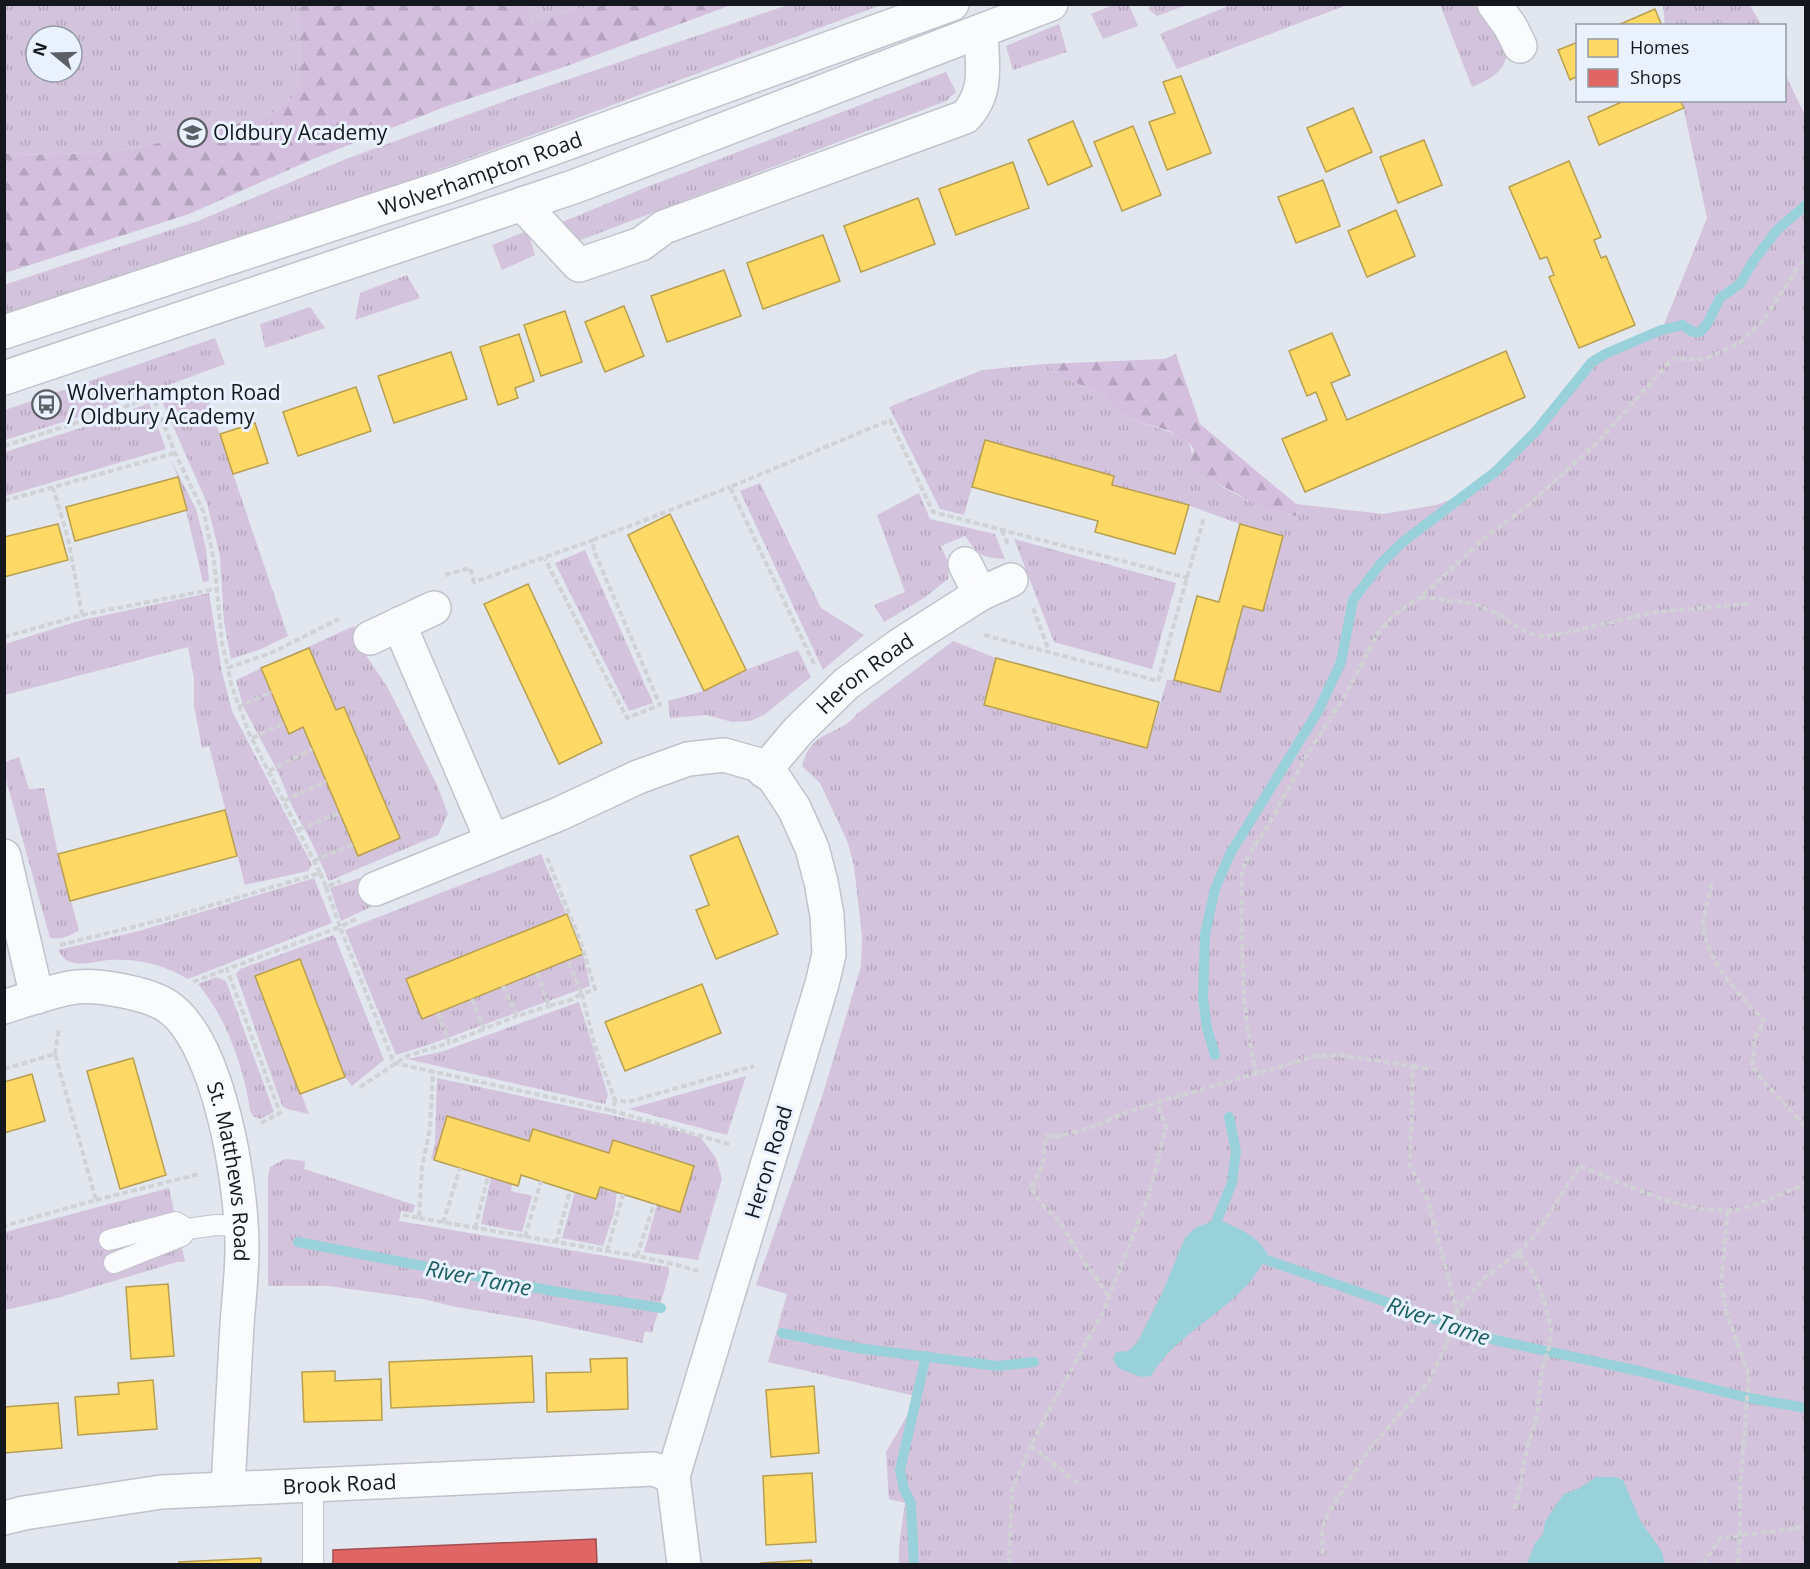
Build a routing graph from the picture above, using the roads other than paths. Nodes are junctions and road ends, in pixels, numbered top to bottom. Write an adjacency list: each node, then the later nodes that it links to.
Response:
1 (952, 4): 7 (main road, Wolverhampton Road)
2 (1051, 4): 4 (main road, Wolverhampton Road)
3 (1494, 4): 5 (main road)
4 (981, 31): 6 (main road, Wolverhampton Road); 6 (main road, Wolverhampton Road)
5 (1520, 45)
6 (522, 204): 8 (main road, Wolverhampton Road)
7 (4, 332)
8 (4, 378)
9 (965, 564): 12 (main road)
10 (1011, 580): 12 (main road, Heron Road)
11 (435, 593): 13 (main road)
12 (980, 594): 15 (main road, Heron Road)
13 (399, 624): 14 (main road); 16 (main road)
14 (370, 638)
15 (764, 771): 16 (main road, Heron Road); 25 (main road, Heron Road)
16 (492, 840): 18 (main road, Heron Road)
17 (4, 856): 19 (main road)
18 (361, 884)
19 (38, 997): 20 (main road, St. Matthews Road); 21 (main road, St. Matthews Road)
20 (4, 1007)
21 (240, 1226): 22 (lane); 27 (main road, St. Matthews Road)
22 (188, 1230): 23 (lane); 24 (lane)
23 (109, 1240)
24 (114, 1263)
25 (673, 1476): 26 (main road, Brook Road); 30 (main road, Heron Road)
26 (313, 1485): 27 (main road, Brook Road); 29 (lane)
27 (228, 1487): 28 (main road, Brook Road)
28 (4, 1518)
29 (313, 1564)
30 (684, 1564)

